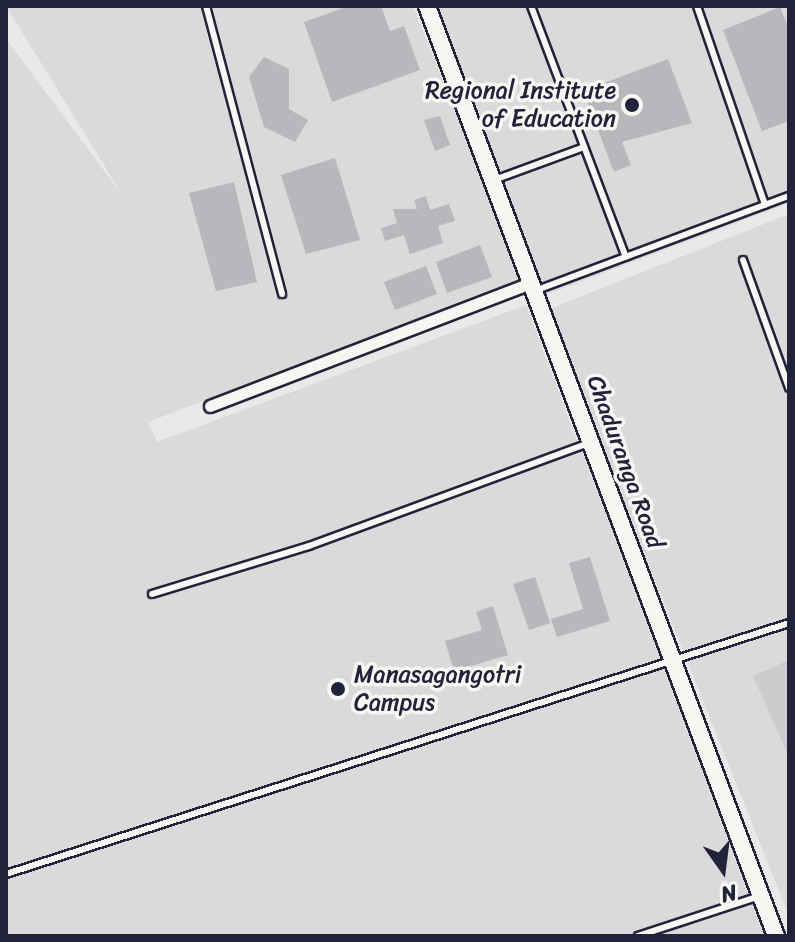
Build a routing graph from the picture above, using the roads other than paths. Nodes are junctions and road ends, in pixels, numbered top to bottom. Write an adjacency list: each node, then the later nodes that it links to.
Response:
1 (206, 6): 12 (lane)
2 (427, 6): 6 (street, Chaduranga Road)
3 (531, 6): 5 (lane)
4 (697, 6): 8 (lane)
5 (584, 147): 6 (lane); 9 (lane)
6 (493, 180): 11 (street, Chaduranga Road)
7 (789, 196): 8 (lane)
8 (765, 205): 9 (lane)
9 (626, 257): 11 (lane)
10 (743, 260): 13 (lane)
11 (532, 287): 14 (street); 15 (street, Chaduranga Road)
12 (282, 294)
13 (789, 388)
14 (210, 406)
15 (592, 441): 16 (lane); 18 (street, Chaduranga Road)
16 (152, 594)
17 (789, 623): 18 (lane)
18 (673, 664): 19 (lane); 20 (street, Chaduranga Road)
19 (6, 874)
20 (760, 896): 21 (lane); 22 (street, Chaduranga Road)
21 (638, 936)
22 (776, 936)

